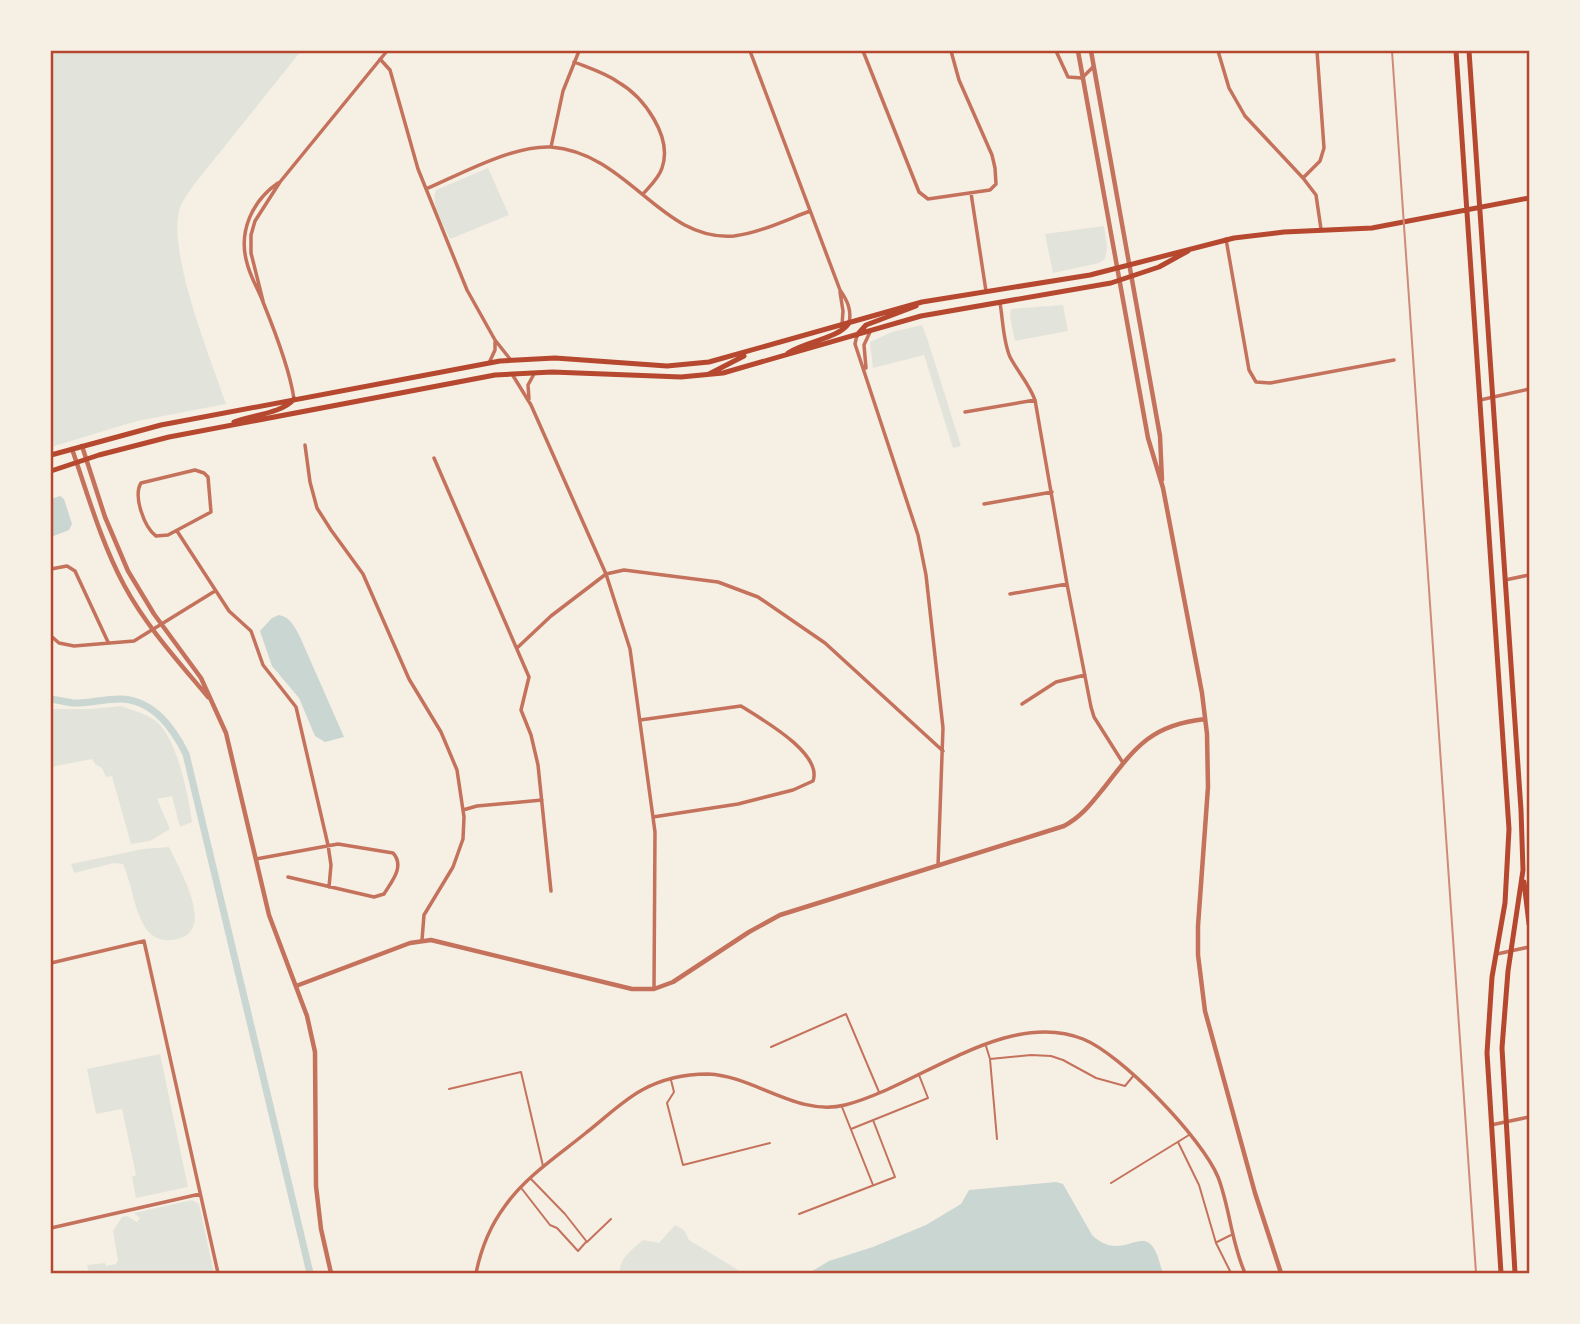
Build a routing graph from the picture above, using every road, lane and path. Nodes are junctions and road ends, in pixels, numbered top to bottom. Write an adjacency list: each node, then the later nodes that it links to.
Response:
1 (387, 51): 13 (street)
2 (579, 51): 14 (street)
3 (750, 51): 25 (street)
4 (863, 51): 21 (street)
5 (951, 51): 21 (street)
6 (1056, 51): 16 (street)
7 (1078, 51): 16 (street)
8 (1091, 51): 15 (street)
9 (1217, 51): 18 (street)
10 (1317, 51): 18 (street)
11 (1456, 51): 26 (main road)
12 (1469, 51): 24 (main road)
13 (380, 59): 19 (street); 20 (street)
14 (574, 62): 17 (street); 22 (street)
15 (1093, 67): 16 (street); 30 (street)
16 (1082, 78): 31 (street)
17 (551, 147): 20 (street); 22 (street)
18 (1303, 178): 27 (street)
19 (280, 182): 36 (street); 36 (street)
20 (426, 188): 43 (street)
21 (971, 193): 35 (street)
22 (643, 194): 25 (street)
23 (1529, 198): 24 (main road)
24 (1479, 209): 26 (main road); 54 (main road)
25 (810, 211): 34 (street)
26 (1467, 211): 27 (main road); 57 (main road)
27 (1321, 231): 28 (main road)
28 (1226, 239): 29 (main road); 47 (street)
29 (1195, 247): 30 (main road); 32 (main road)
30 (1130, 265): 31 (main road); 32 (street)
31 (1118, 268): 33 (street); 35 (main road)
32 (1132, 277): 33 (main road); 69 (street)
33 (1119, 281): 38 (main road); 69 (street)
34 (840, 290): 39 (street); 40 (street)
35 (986, 291): 37 (main road)
36 (263, 301): 55 (street)
37 (925, 301): 39 (main road); 42 (main road)
38 (1000, 303): 41 (main road); 56 (street)
39 (849, 323): 40 (main road); 45 (main road)
40 (842, 325): 44 (main road)
41 (870, 331): 42 (main road); 51 (street)
42 (857, 334): 45 (main road); 51 (street)
43 (495, 340): 46 (street); 48 (street)
44 (769, 346): 46 (main road); 52 (main road)
45 (782, 356): 52 (main road)
46 (510, 360): 48 (main road)
47 (1394, 360)
48 (489, 363): 55 (main road)
49 (536, 372): 50 (main road); 52 (main road); 58 (street)
50 (511, 373): 58 (street); 60 (main road)
51 (867, 374): 90 (street)
52 (707, 375)
53 (1529, 389): 54 (street)
54 (1492, 397): 57 (street); 76 (main road)
55 (294, 399): 60 (main road); 62 (main road)
56 (1035, 400): 59 (street); 70 (street)
57 (1480, 400): 106 (main road)
58 (530, 401): 74 (street)
59 (965, 412)
60 (222, 427): 66 (main road)
61 (305, 445): 93 (street)
62 (82, 446): 63 (main road); 66 (street)
63 (72, 449): 64 (main road); 67 (street)
64 (51, 456)
65 (434, 458): 84 (street)
66 (86, 459): 67 (main road); 80 (street)
67 (76, 462): 68 (main road); 81 (street)
68 (51, 471)
69 (1163, 488): 88 (street)
70 (1052, 492): 71 (street); 77 (street)
71 (984, 504)
72 (177, 531): 72 (street); 78 (street)
73 (51, 569): 83 (street)
74 (606, 574): 84 (street); 89 (street); 90 (street)
75 (1529, 575): 76 (street)
76 (1505, 580): 98 (main road)
77 (1067, 584): 79 (street); 85 (street)
78 (215, 591): 80 (street); 95 (street)
79 (1010, 594)
80 (161, 625): 81 (street); 86 (street)
81 (153, 630): 83 (street); 86 (street)
82 (51, 636): 83 (street)
83 (108, 642)
84 (517, 648): 92 (street)
85 (1085, 675): 87 (street); 91 (street)
86 (213, 703): 96 (street)
87 (1022, 704)
88 (1205, 719): 91 (street); 145 (street)
89 (640, 720): 94 (street); 94 (street)
90 (943, 751): 97 (street)
91 (1123, 763): 97 (street)
92 (542, 800): 93 (street); 101 (street)
93 (463, 810): 103 (street)
94 (653, 817): 109 (street)
95 (328, 845): 96 (street); 100 (street); 100 (street)
96 (256, 859): 108 (street)
97 (938, 866): 109 (street)
98 (1523, 870): 102 (main road); 105 (main road)
99 (288, 877): 100 (street)
100 (329, 887)
101 (551, 891)
102 (1529, 924)
103 (422, 940): 108 (street); 109 (street)
104 (1529, 947): 105 (street)
105 (1510, 951): 106 (street); 121 (main road)
106 (1496, 955): 122 (main road)
107 (51, 964): 133 (street)
108 (296, 986): 141 (street)
109 (654, 989)
110 (985, 1045): 112 (lane); 113 (street); 114 (street)
111 (771, 1047): 117 (lane)
112 (990, 1059): 114 (lane); 125 (lane)
113 (919, 1075): 117 (street); 120 (lane)
114 (1134, 1075): 124 (street)
115 (671, 1079): 118 (street); 127 (lane); 128 (street)
116 (449, 1089): 128 (lane)
117 (879, 1093): 118 (street)
118 (842, 1106): 123 (lane)
119 (1529, 1117): 121 (street)
120 (873, 1120): 123 (lane); 131 (lane)
121 (1506, 1122): 122 (street); 147 (main road)
122 (1491, 1125): 146 (main road)
123 (851, 1129): 131 (lane)
124 (1190, 1134): 126 (lane); 137 (street)
125 (997, 1139)
126 (1178, 1142): 130 (lane); 139 (lane)
127 (771, 1143)
128 (544, 1167): 129 (street)
129 (530, 1178): 132 (street); 138 (lane)
130 (1111, 1183)
131 (873, 1185): 134 (lane)
132 (520, 1187): 138 (lane); 142 (street)
133 (200, 1194): 136 (street); 140 (street)
134 (799, 1214)
135 (611, 1219): 138 (lane)
136 (51, 1228)
137 (1232, 1234): 139 (lane); 144 (street)
138 (587, 1241)
139 (1216, 1242): 143 (lane)
140 (218, 1273)
141 (331, 1273)
142 (476, 1273)
143 (1231, 1273)
144 (1245, 1273)
145 (1281, 1273)
146 (1501, 1273)
147 (1515, 1273)

